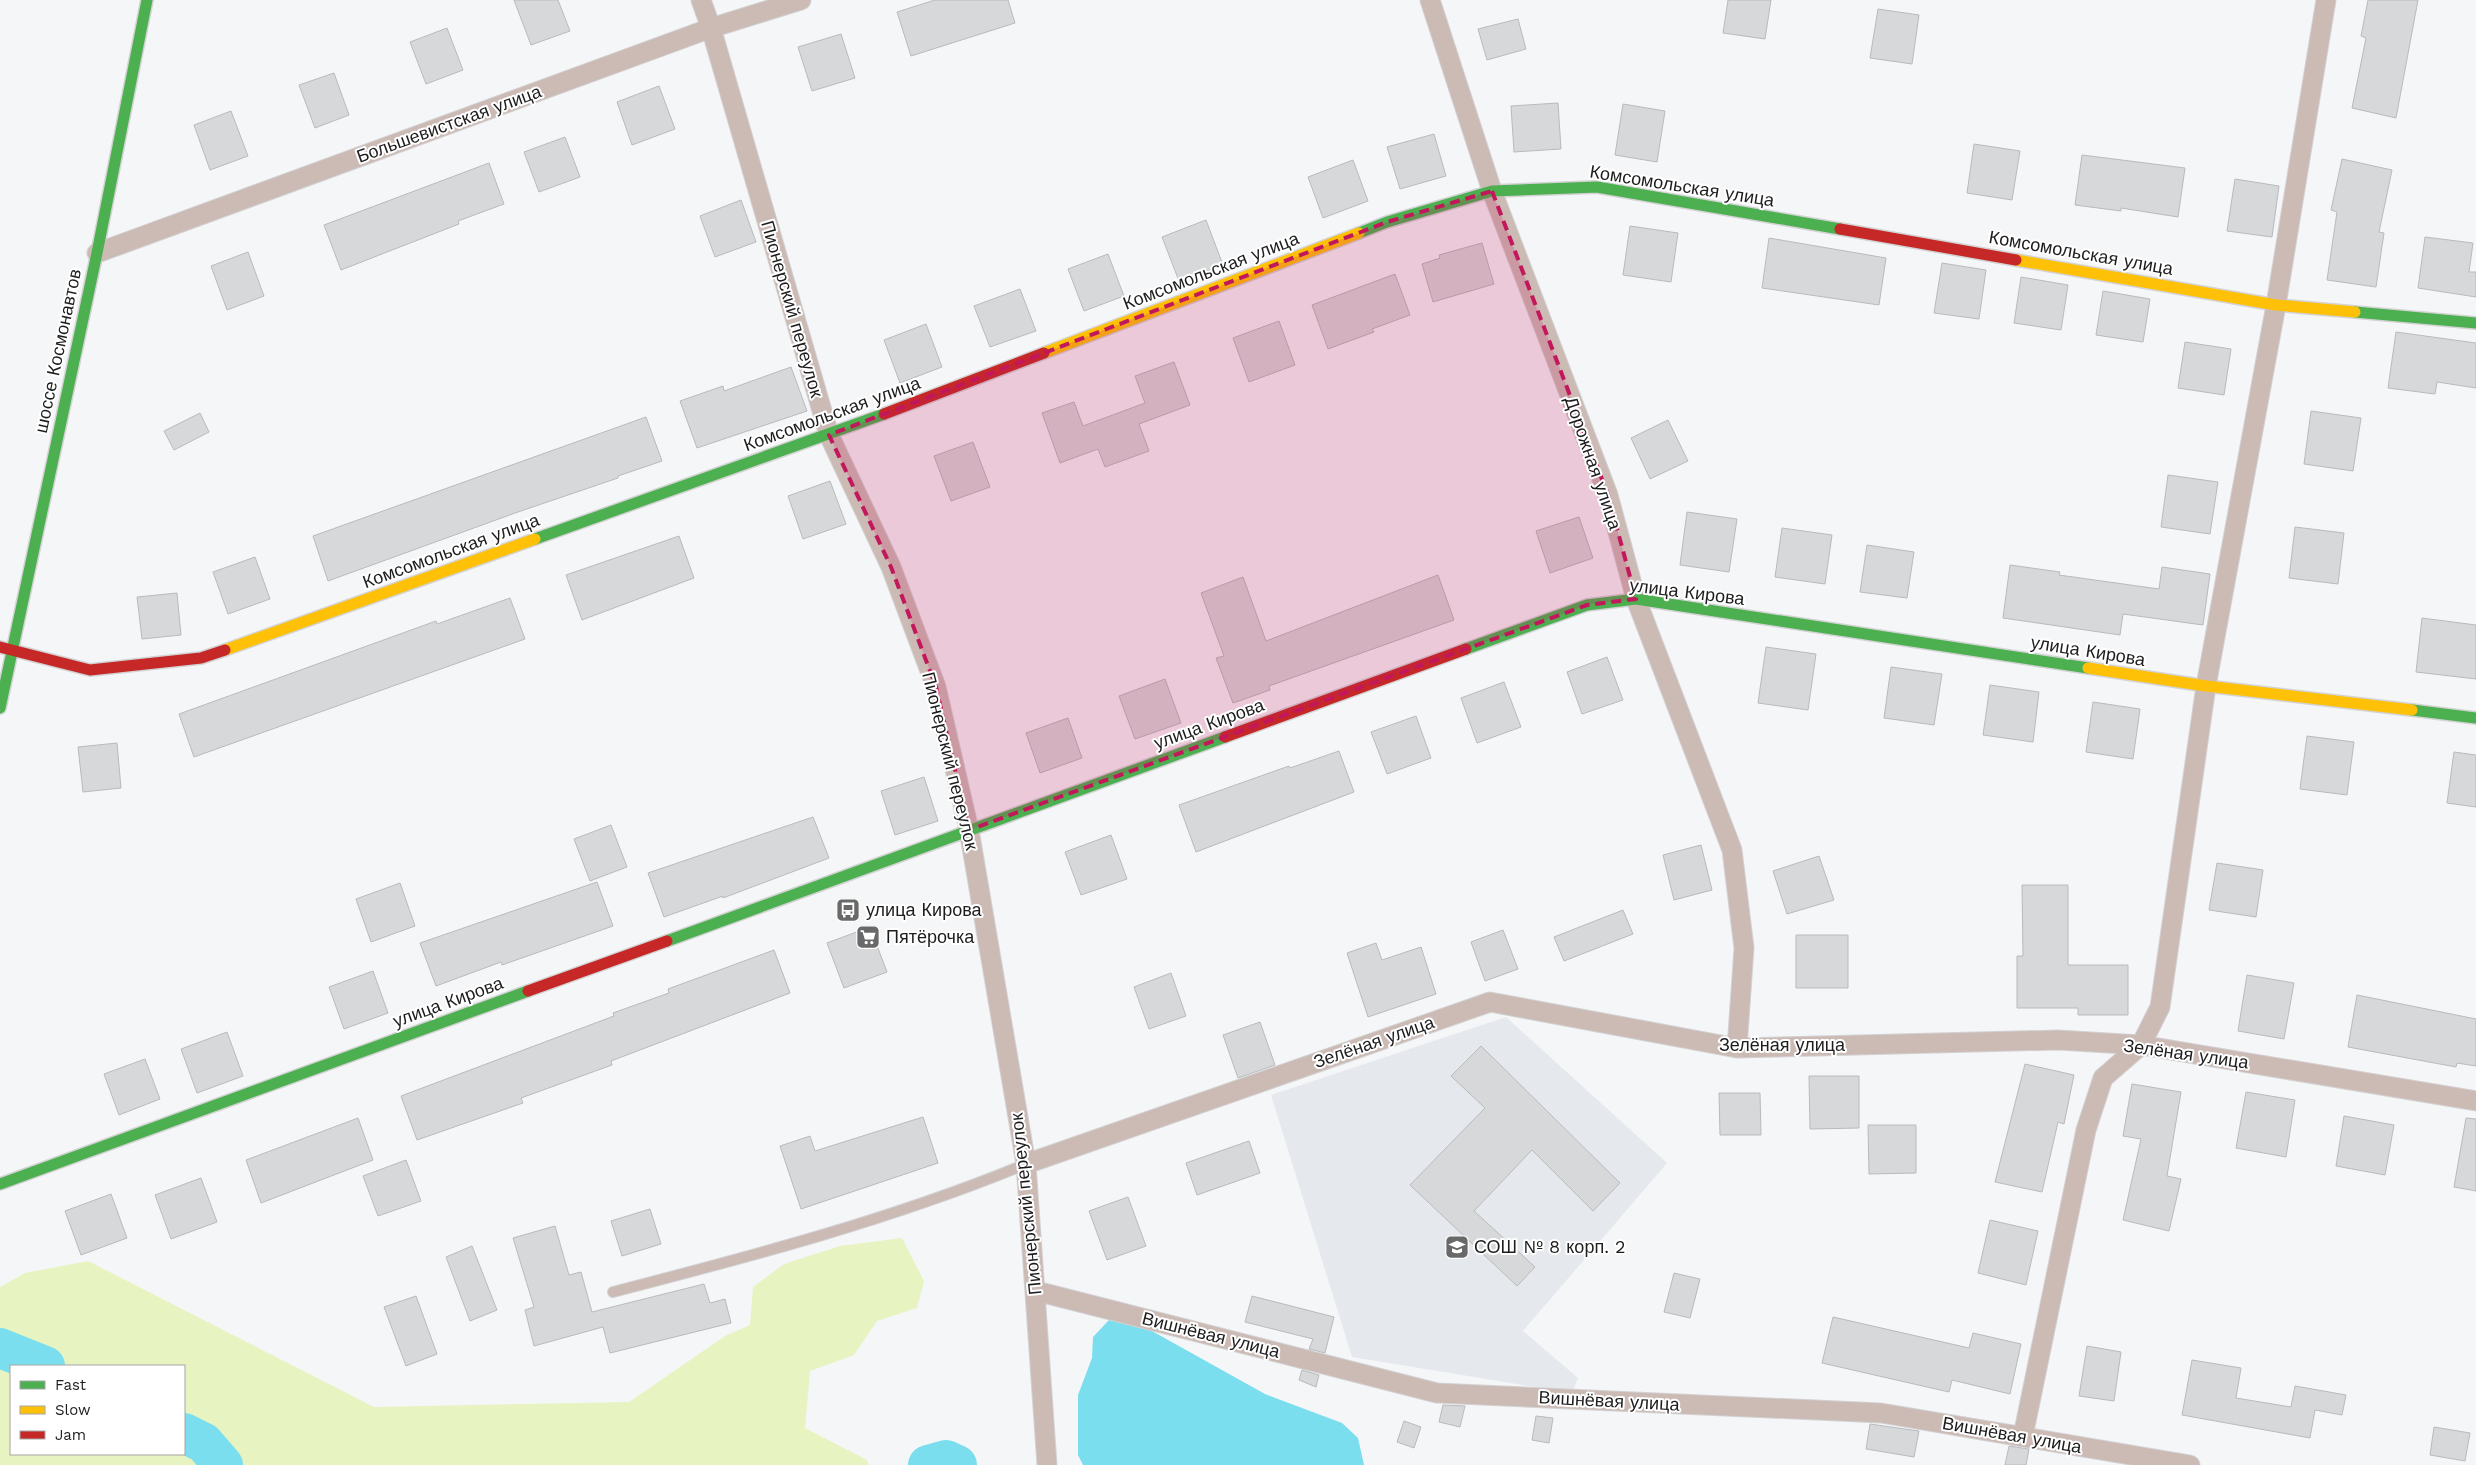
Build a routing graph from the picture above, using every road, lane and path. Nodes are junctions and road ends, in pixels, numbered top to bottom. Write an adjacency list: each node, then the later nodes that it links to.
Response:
1 (146, 0): 8 (street, шоссе Космонавтов)
2 (701, 0): 6 (street, Пионерский переулок)
3 (801, 0): 6 (street, Большевистская улица)
4 (1430, 0): 7 (street, Дорожная улица)
5 (2326, 0): 9 (street)
6 (712, 28): 8 (street, Большевистская улица); 11 (street, Пионерский переулок)
7 (1492, 192): 9 (street, Комсомольская улица); 11 (street, Комсомольская улица); 12 (street, Дорожная улица)
8 (97, 253): 13 (street, шоссе Космонавтов)
9 (2276, 305): 10 (street, Комсомольская улица); 14 (street)
10 (2476, 324)
11 (829, 435): 13 (street, Комсомольская улица); 17 (street, Пионерский переулок)
12 (1636, 600): 14 (street, улица Кирова); 17 (street, улица Кирова); 19 (street, Дорожная улица)
13 (5, 649): 15 (street, шоссе Космонавтов)
14 (2206, 686): 16 (street, улица Кирова); 18 (street)
15 (0, 708)
16 (2476, 718)
17 (969, 830): 21 (street, Пионерский переулок); 22 (street, улица Кирова)
18 (2141, 1045): 19 (street, Зелёная улица); 20 (street, Зелёная улица); 25 (street)
19 (1737, 1048): 21 (street, Зелёная улица)
20 (2476, 1101)
21 (1026, 1164): 23 (street, Пионерский переулок); 24 (lane)
22 (0, 1184)
23 (1036, 1291): 25 (street, Вишнёвая улица); 26 (street, Пионерский переулок)
24 (613, 1292)
25 (2023, 1436): 27 (street, Вишнёвая улица)
26 (1047, 1465)
27 (2190, 1465)

